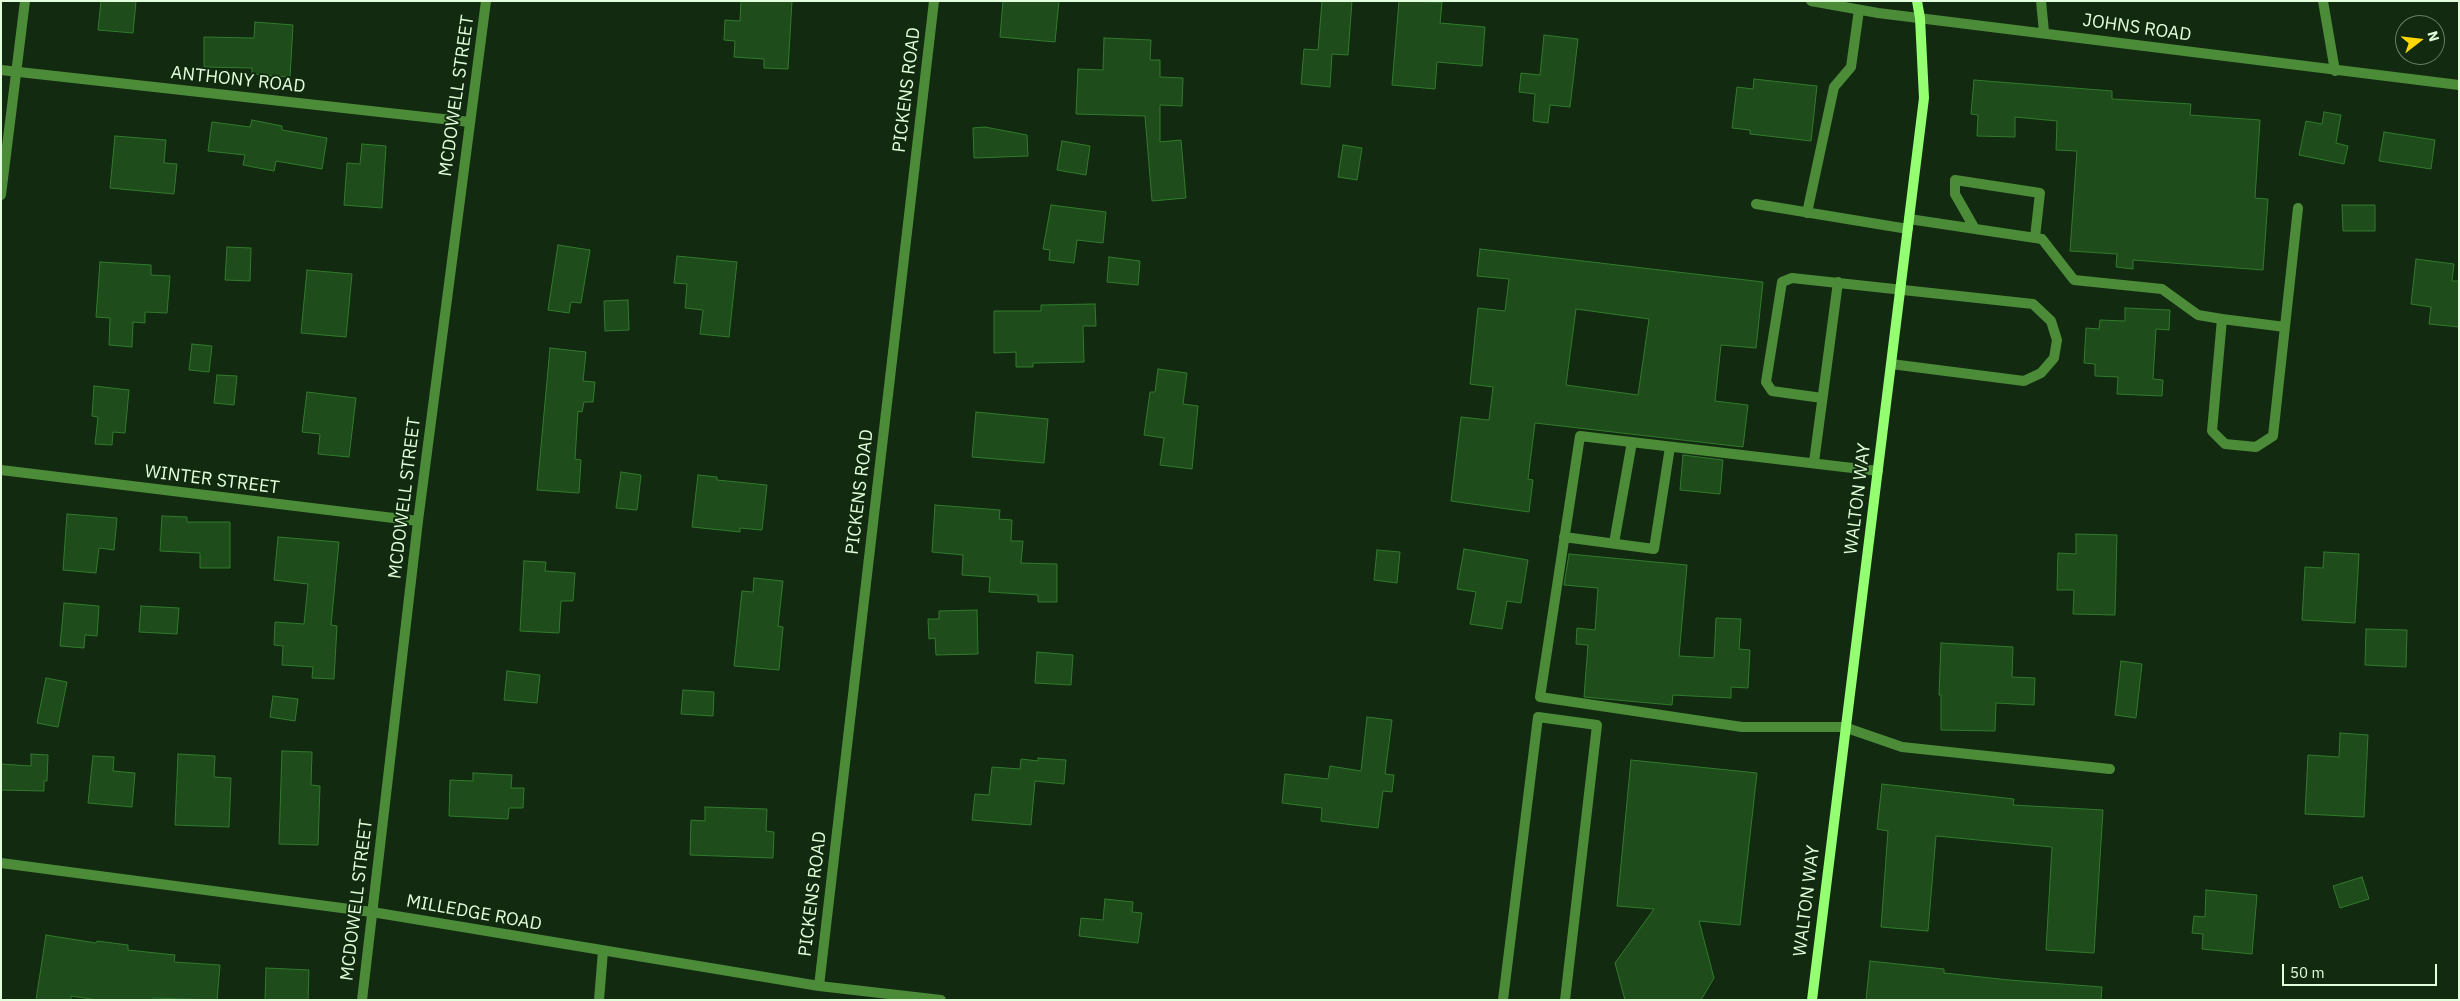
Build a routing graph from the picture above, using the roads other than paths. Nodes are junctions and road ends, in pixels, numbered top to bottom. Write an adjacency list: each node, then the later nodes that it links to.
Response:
1 (25, 1): 13 (street)
2 (486, 1): 15 (street, MCDOWELL STREET)
3 (934, 1): 44 (street, PICKENS ROAD)
4 (1811, 1): 8 (street, JOHNS ROAD)
5 (1917, 1): 9 (main road, WALTON WAY)
6 (2041, 1): 10 (street)
7 (2323, 1): 12 (street)
8 (1859, 10): 9 (street, JOHNS ROAD); 19 (street)
9 (1920, 18): 10 (street, JOHNS ROAD); 20 (main road, WALTON WAY)
10 (2044, 32): 12 (street, JOHNS ROAD)
11 (1, 70): 13 (street, ANTHONY ROAD)
12 (2335, 71): 14 (street, JOHNS ROAD)
13 (15, 72): 15 (street, ANTHONY ROAD); 16 (street)
14 (2459, 85)
15 (470, 122): 34 (street, MCDOWELL STREET)
16 (1, 195)
17 (1756, 204): 19 (street)
18 (2298, 208): 26 (street)
19 (1807, 213): 20 (street)
20 (1908, 224): 21 (street); 24 (main road, WALTON WAY)
21 (1975, 229): 22 (street); 22 (street)
22 (2035, 238): 25 (street)
23 (1838, 282): 24 (street); 28 (street); 28 (street)
24 (1901, 288): 27 (main road, WALTON WAY); 27 (street)
25 (2222, 319): 26 (street); 26 (street)
26 (2285, 327)
27 (1891, 364): 33 (main road, WALTON WAY)
28 (1822, 398): 31 (street)
29 (1632, 442): 30 (street); 35 (street); 36 (street)
30 (1670, 447): 31 (street); 36 (street)
31 (1814, 462): 33 (street)
32 (1, 470): 34 (street, WINTER STREET)
33 (1878, 471): 39 (main road, WALTON WAY)
34 (418, 522): 42 (street, MCDOWELL STREET)
35 (1564, 537): 36 (street); 37 (street)
36 (1614, 544)
37 (1540, 697): 38 (street); 39 (street)
38 (1538, 716): 48 (street); 49 (street)
39 (1844, 727): 40 (street); 50 (main road, WALTON WAY)
40 (2110, 769)
41 (1, 863): 42 (street, MILLEDGE ROAD)
42 (372, 912): 43 (street, MILLEDGE ROAD); 45 (street, MCDOWELL STREET)
43 (603, 951): 44 (street, MILLEDGE ROAD); 46 (street)
44 (818, 986): 47 (street, MILLEDGE ROAD)
45 (362, 1000)
46 (599, 1000)
47 (941, 1000)
48 (1503, 1000)
49 (1565, 1000)
50 (1812, 1000)

